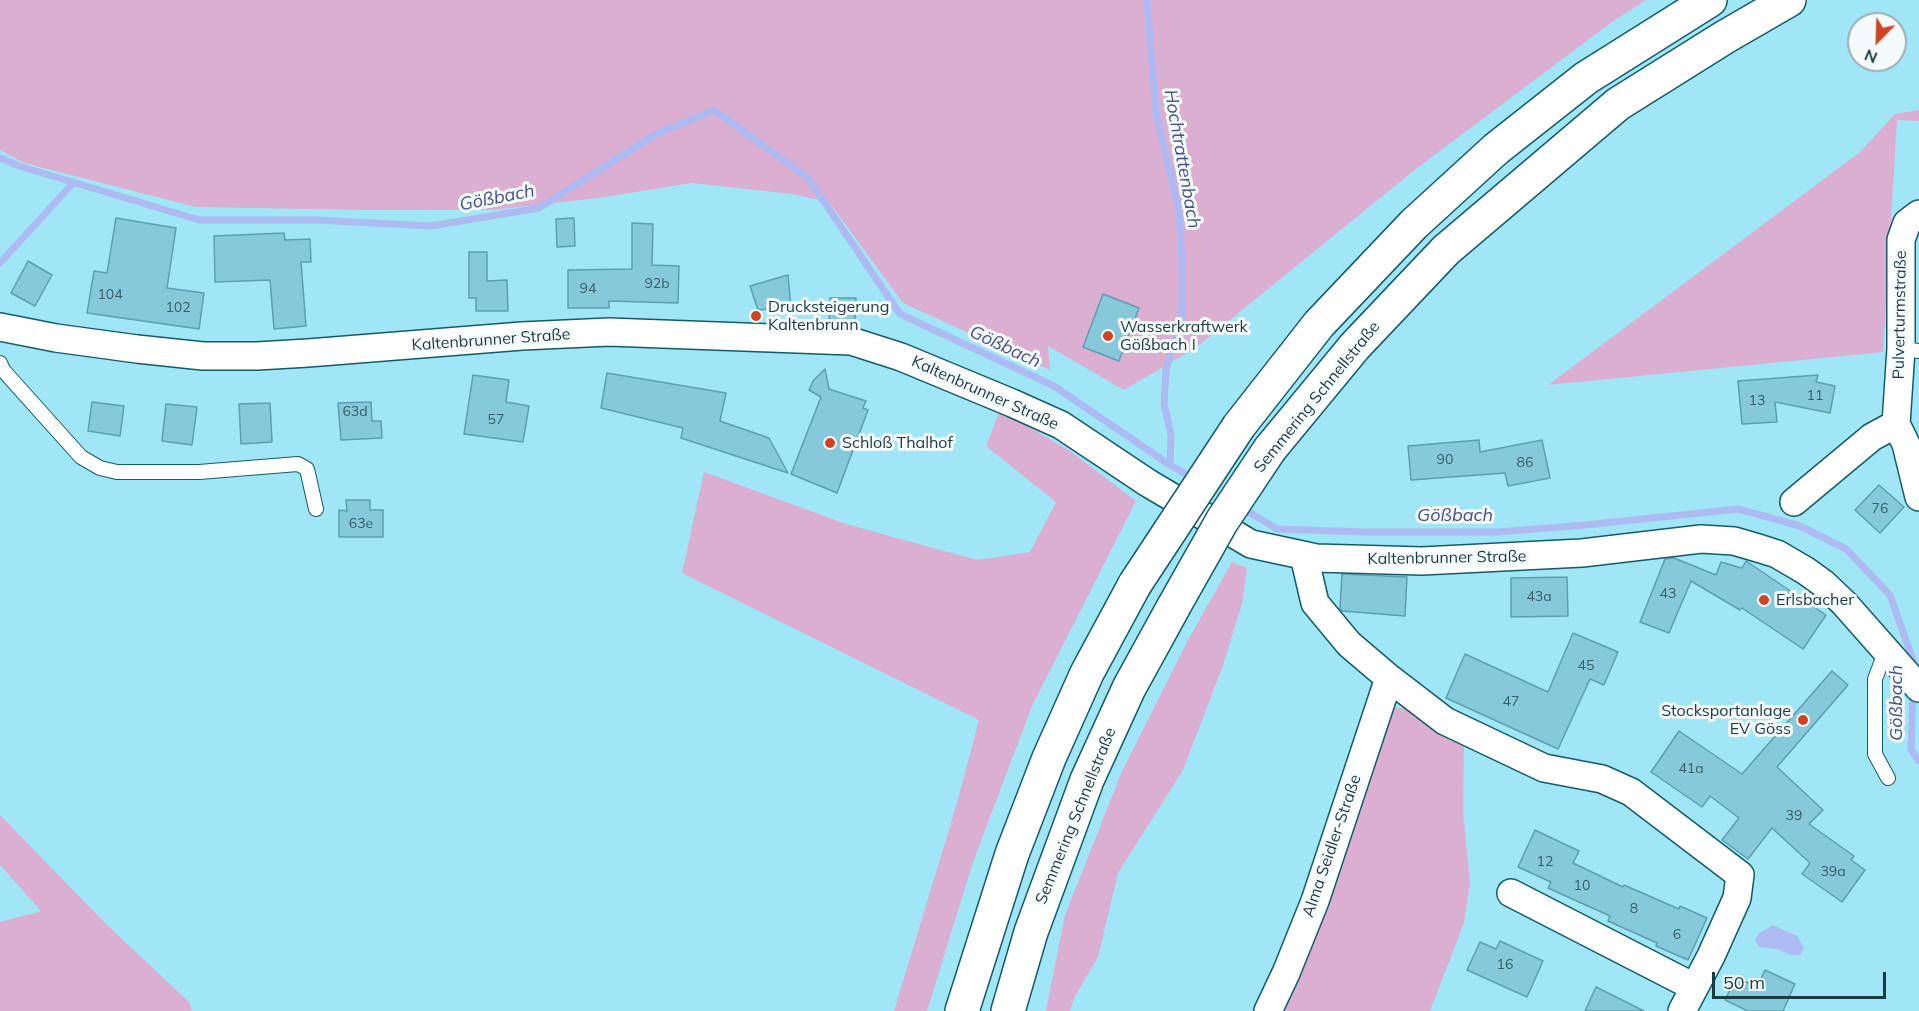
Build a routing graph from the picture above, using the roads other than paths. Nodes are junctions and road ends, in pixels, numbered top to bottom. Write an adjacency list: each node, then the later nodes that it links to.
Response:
1 (1710, 0): 18 (highway, bridge)
2 (1789, 0): 19 (highway, Semmering Schnellstraße, bridge)
3 (1919, 214): 5 (street, Pulverturmstraße)
4 (0, 327): 11 (street, Kaltenbrunner Straße)
5 (1910, 350): 7 (street, Pulverturmstraße)
6 (0, 363): 10 (lane)
7 (1896, 424): 8 (street, Pulverturmstraße); 9 (street)
8 (1919, 497)
9 (1794, 502)
10 (316, 509)
11 (1304, 556): 12 (street, Kaltenbrunner Straße); 13 (street)
12 (1892, 656): 14 (street, Kaltenbrunner Straße); 15 (lane)
13 (1389, 678): 17 (street); 20 (street, Alma Seidler-Straße)
14 (1919, 688)
15 (1888, 778)
16 (1511, 893): 17 (street)
17 (1694, 987): 21 (street)
18 (962, 1011)
19 (1008, 1011)
20 (1268, 1011)
21 (1682, 1011)

